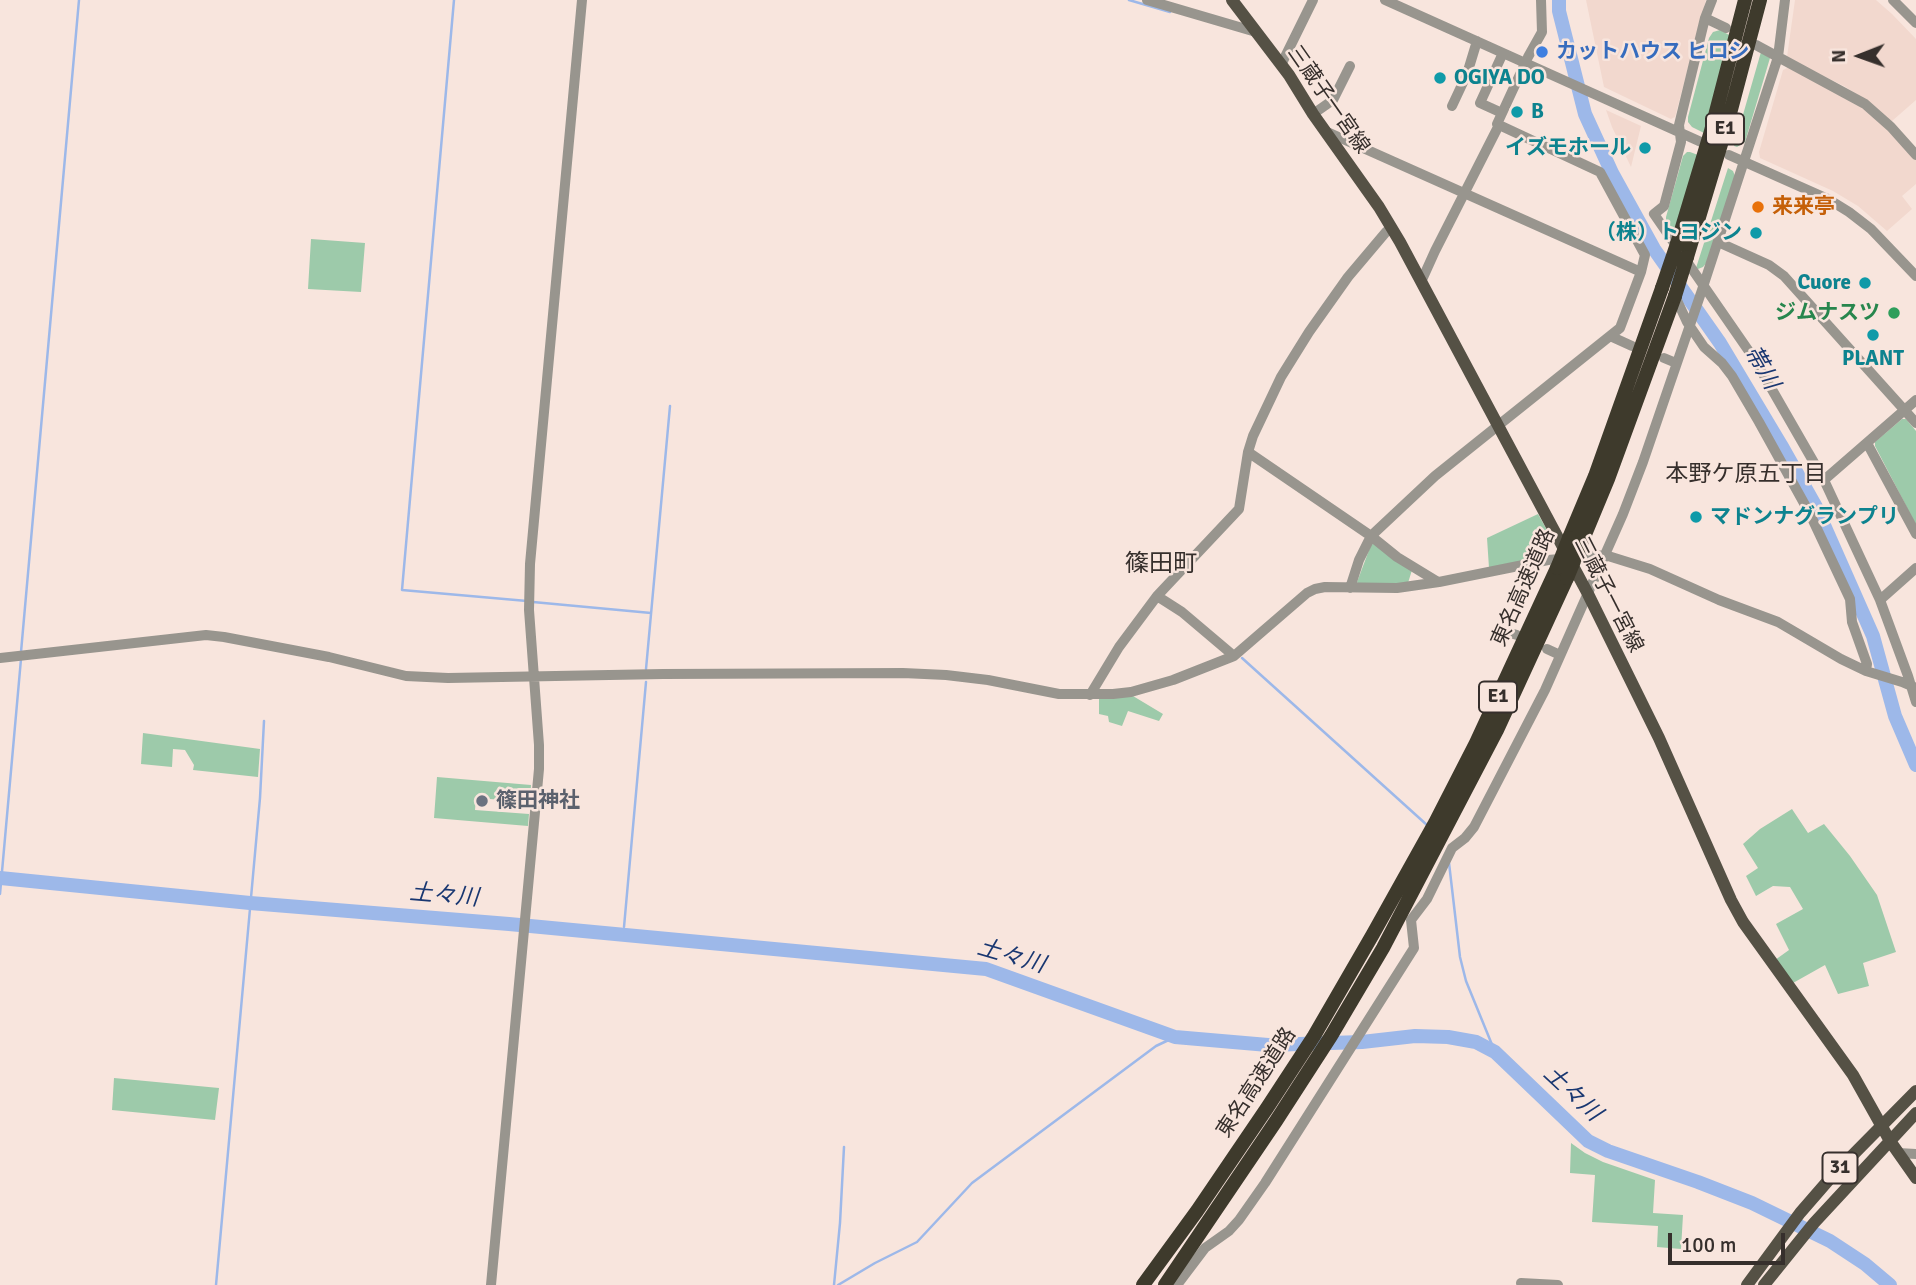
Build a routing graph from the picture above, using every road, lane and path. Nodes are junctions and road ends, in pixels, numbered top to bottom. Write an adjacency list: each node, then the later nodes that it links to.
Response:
1 (582, 0): 68 (street)
2 (1147, 0): 15 (street)
3 (1232, 0): 15 (main road, 三蔵子一宮線)
4 (1313, 0): 21 (street)
5 (1385, 0): 16 (street)
6 (1712, 0): 12 (street)
7 (1745, 0): 40 (highway, 東名高速道路 / E1, bridge)
8 (1760, 0): 40 (highway, 東名高速道路 / E1, bridge)
9 (1786, 0): 19 (street)
10 (1893, 0): 13 (street)
11 (1538, 2): 20 (street)
12 (1705, 18): 14 (street); 28 (street)
13 (1916, 23)
14 (1726, 28)
15 (1256, 32): 21 (main road, 三蔵子一宮線)
16 (1477, 41): 18 (street); 23 (street)
17 (1756, 45): 19 (street)
18 (1503, 53): 20 (street); 24 (street)
19 (1778, 57): 31 (street); 32 (street)
20 (1525, 63): 24 (street); 28 (street)
21 (1281, 65): 25 (main road, 三蔵子一宮線)
22 (1350, 66): 25 (street)
23 (1452, 106)
24 (1502, 113): 26 (street)
25 (1312, 114): 27 (main road, 三蔵子一宮線)
26 (1499, 125): 33 (street); 36 (street)
27 (1324, 131): 33 (street); 34 (main road, 三蔵子一宮線)
28 (1680, 133): 29 (street); 39 (street)
29 (1701, 142)
30 (1729, 155): 32 (street)
31 (1916, 155)
32 (1744, 162): 35 (street); 37 (street)
33 (1465, 192): 36 (street); 38 (street)
34 (1392, 228): 38 (main road, 三蔵子一宮線); 51 (street)
35 (1718, 242): 39 (street); 47 (street)
36 (1641, 272): 42 (street)
37 (1916, 276)
38 (1421, 282): 49 (main road, 三蔵子一宮線)
39 (1703, 287): 41 (street); 52 (street)
40 (1669, 292): 41 (street); 56 (highway, 東名高速道路 / E1, bridge)
41 (1691, 323): 45 (street); 67 (street)
42 (1610, 336): 43 (street); 49 (street)
43 (1632, 346)
44 (1664, 358): 45 (street)
45 (1676, 363): 55 (street)
46 (1916, 400): 47 (street)
47 (1905, 410): 48 (street); 50 (street)
48 (1916, 423)
49 (1498, 425): 54 (street); 56 (main road, 三蔵子一宮線)
50 (1867, 443): 52 (street); 53 (street)
51 (1248, 452): 54 (street); 61 (street)
52 (1824, 480): 62 (street)
53 (1916, 534)
54 (1371, 536): 58 (street); 59 (street)
55 (1605, 555): 56 (street); 60 (street); 67 (street)
56 (1564, 568): 58 (street); 60 (main road, 三蔵子一宮線); 72 (highway, 東名高速道路 / E1)
57 (1916, 568): 62 (street)
58 (1439, 582): 59 (street)
59 (1350, 587): 65 (street)
60 (1588, 594): 64 (street); 75 (main road, 三蔵子一宮線)
61 (1157, 596): 65 (street); 70 (street)
62 (1880, 600): 69 (street)
63 (1548, 649): 64 (street)
64 (1560, 655): 84 (street)
65 (1234, 656): 70 (street)
66 (0, 658): 68 (street)
67 (1871, 672): 69 (street)
68 (534, 677): 70 (street); 81 (street)
69 (1910, 685): 71 (street)
70 (1090, 695)
71 (1916, 702)
72 (1393, 915): 82 (highway, 東名高速道路 / E1); 83 (highway, 東名高速道路 / E1)
73 (1916, 1091): 75 (main road, 31)
74 (1916, 1113): 76 (main road, 31)
75 (1882, 1125): 76 (main road, 三蔵子一宮線); 86 (main road, 31)
76 (1891, 1140): 77 (main road, 三蔵子一宮線); 87 (main road, 31)
77 (1898, 1153): 78 (street); 79 (main road, 三蔵子一宮線)
78 (1916, 1154)
79 (1916, 1178)
80 (1521, 1283): 85 (street)
81 (491, 1285)
82 (1143, 1285)
83 (1165, 1285)
84 (1177, 1285)
85 (1558, 1285)
86 (1747, 1285)
87 (1765, 1285)

